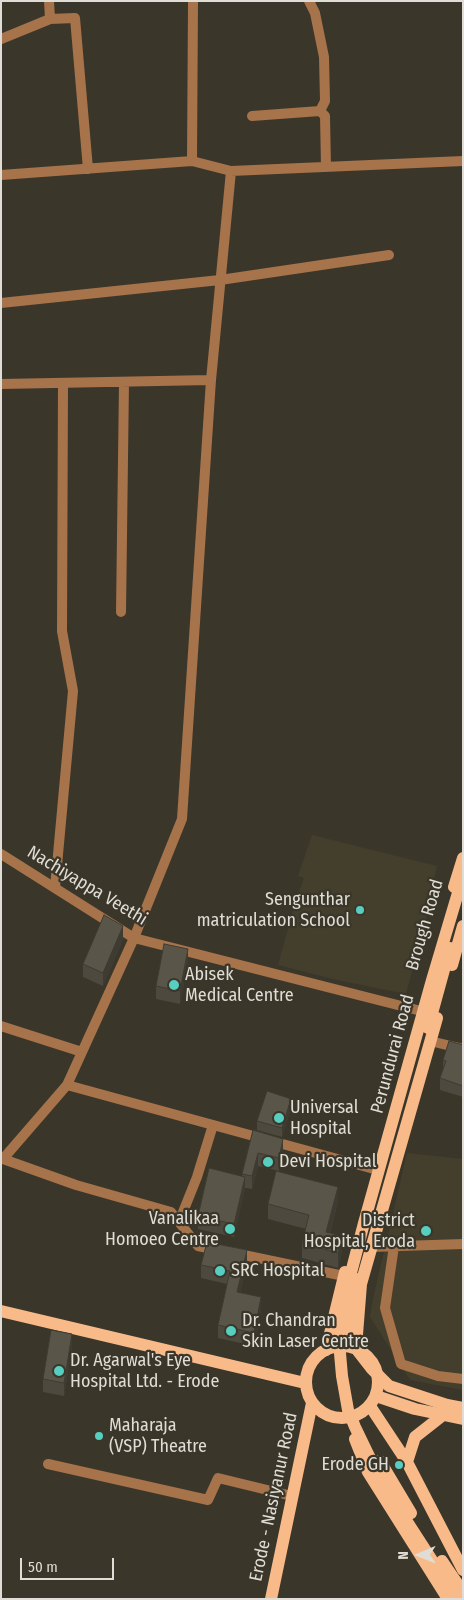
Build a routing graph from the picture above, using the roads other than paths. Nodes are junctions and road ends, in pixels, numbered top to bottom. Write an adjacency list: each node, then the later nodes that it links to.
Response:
1 (49, 1): 4 (street)
2 (193, 1): 8 (street)
3 (309, 1): 6 (street)
4 (50, 19): 5 (street); 11 (street)
5 (1, 39)
6 (320, 111): 7 (street); 10 (street)
7 (252, 116)
8 (192, 161): 11 (street); 12 (street)
9 (463, 161): 10 (street)
10 (326, 167): 12 (street)
11 (88, 169): 13 (street)
12 (231, 171): 15 (street)
13 (1, 175)
14 (389, 255): 15 (street)
15 (220, 280): 16 (street); 17 (street)
16 (1, 303)
17 (211, 380): 18 (street); 28 (street)
18 (124, 382): 19 (street); 21 (street)
19 (62, 383): 20 (street); 25 (street)
20 (1, 384)
21 (121, 612)
22 (1, 854): 25 (street, Nachiyappa Veethi)
23 (463, 858): 29 (main road, Brough Road)
24 (463, 876): 63 (main road, Perundurai Road, bridge)
25 (55, 888): 28 (street, Nachiyappa Veethi)
26 (463, 903): 45 (main road, Perundurai Road, bridge)
27 (462, 934): 30 (main road, Brough Road)
28 (134, 938): 29 (street, Nachiyappa Veethi); 34 (street)
29 (418, 1010): 30 (street, Nachiyappa Veethi); 38 (main road, Brough Road)
30 (438, 1015): 32 (main road, Brough Road)
31 (1, 1026): 34 (street)
32 (430, 1041): 33 (street); 41 (main road, Brough Road)
33 (463, 1049)
34 (82, 1052): 35 (street)
35 (67, 1085): 36 (street); 37 (street)
36 (213, 1125): 38 (street); 39 (street)
37 (2, 1158): 39 (street)
38 (374, 1169): 43 (main road, Brough Road)
39 (179, 1222): 43 (street)
40 (463, 1244): 42 (street)
41 (371, 1246): 42 (street); 46 (main road, Brough Road)
42 (394, 1246): 48 (street)
43 (344, 1276): 47 (main road, Brough Road)
44 (1, 1311): 49 (main road)
45 (349, 1324): 52 (main road, bridge); 60 (main road, Perundurai Road, bridge)
46 (356, 1348): 47 (main road); 50 (main road)
47 (326, 1350): 49 (main road)
48 (463, 1379)
49 (305, 1383): 51 (main road)
50 (373, 1401): 53 (main road); 54 (main road); 56 (main road)
51 (312, 1403): 54 (main road); 58 (main road, Erode - Nasiyanur Road)
52 (463, 1408)
53 (443, 1415): 55 (main road); 56 (main road)
54 (347, 1418): 62 (main road)
55 (463, 1419)
56 (407, 1462): 59 (main road)
57 (48, 1464): 58 (street)
58 (292, 1496): 61 (main road, Erode - Nasiyanur Road)
59 (463, 1570)
60 (463, 1592)
61 (271, 1599)
62 (448, 1599)
63 (457, 1599)

